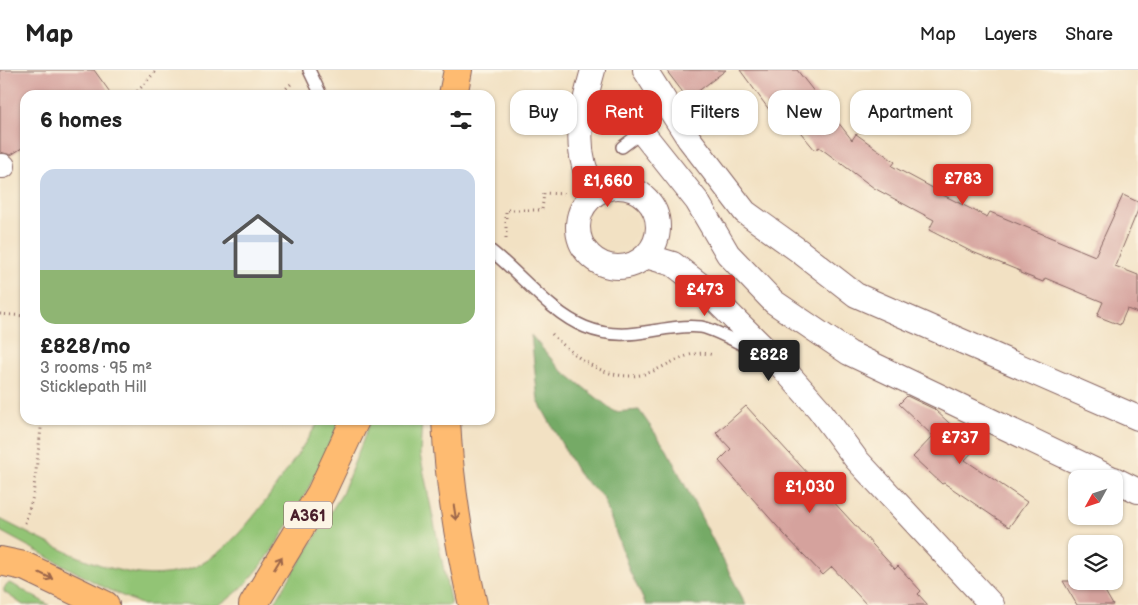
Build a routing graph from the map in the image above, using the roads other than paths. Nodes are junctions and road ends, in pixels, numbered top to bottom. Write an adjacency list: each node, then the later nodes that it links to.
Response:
1 (309, 70): 5 (lane)
2 (458, 70): 6 (main road)
3 (593, 70): 10 (street)
4 (645, 70): 14 (street)
5 (319, 90)
6 (454, 90)
7 (638, 135): 9 (lane)
8 (644, 135): 17 (street)
9 (622, 147)
10 (591, 184): 12 (street); 12 (street)
11 (495, 254): 13 (lane)
12 (646, 256): 13 (street)
13 (775, 360): 24 (street)
14 (1138, 418)
15 (352, 425): 22 (main road, A361, one-way to 15)
16 (446, 425): 23 (main road, one-way to 23)
17 (1094, 470)
18 (1123, 484): 19 (street)
19 (1138, 491)
20 (0, 561): 21 (main road, one-way to 21)
21 (105, 605)
22 (253, 605)
23 (473, 605)
24 (992, 605)

